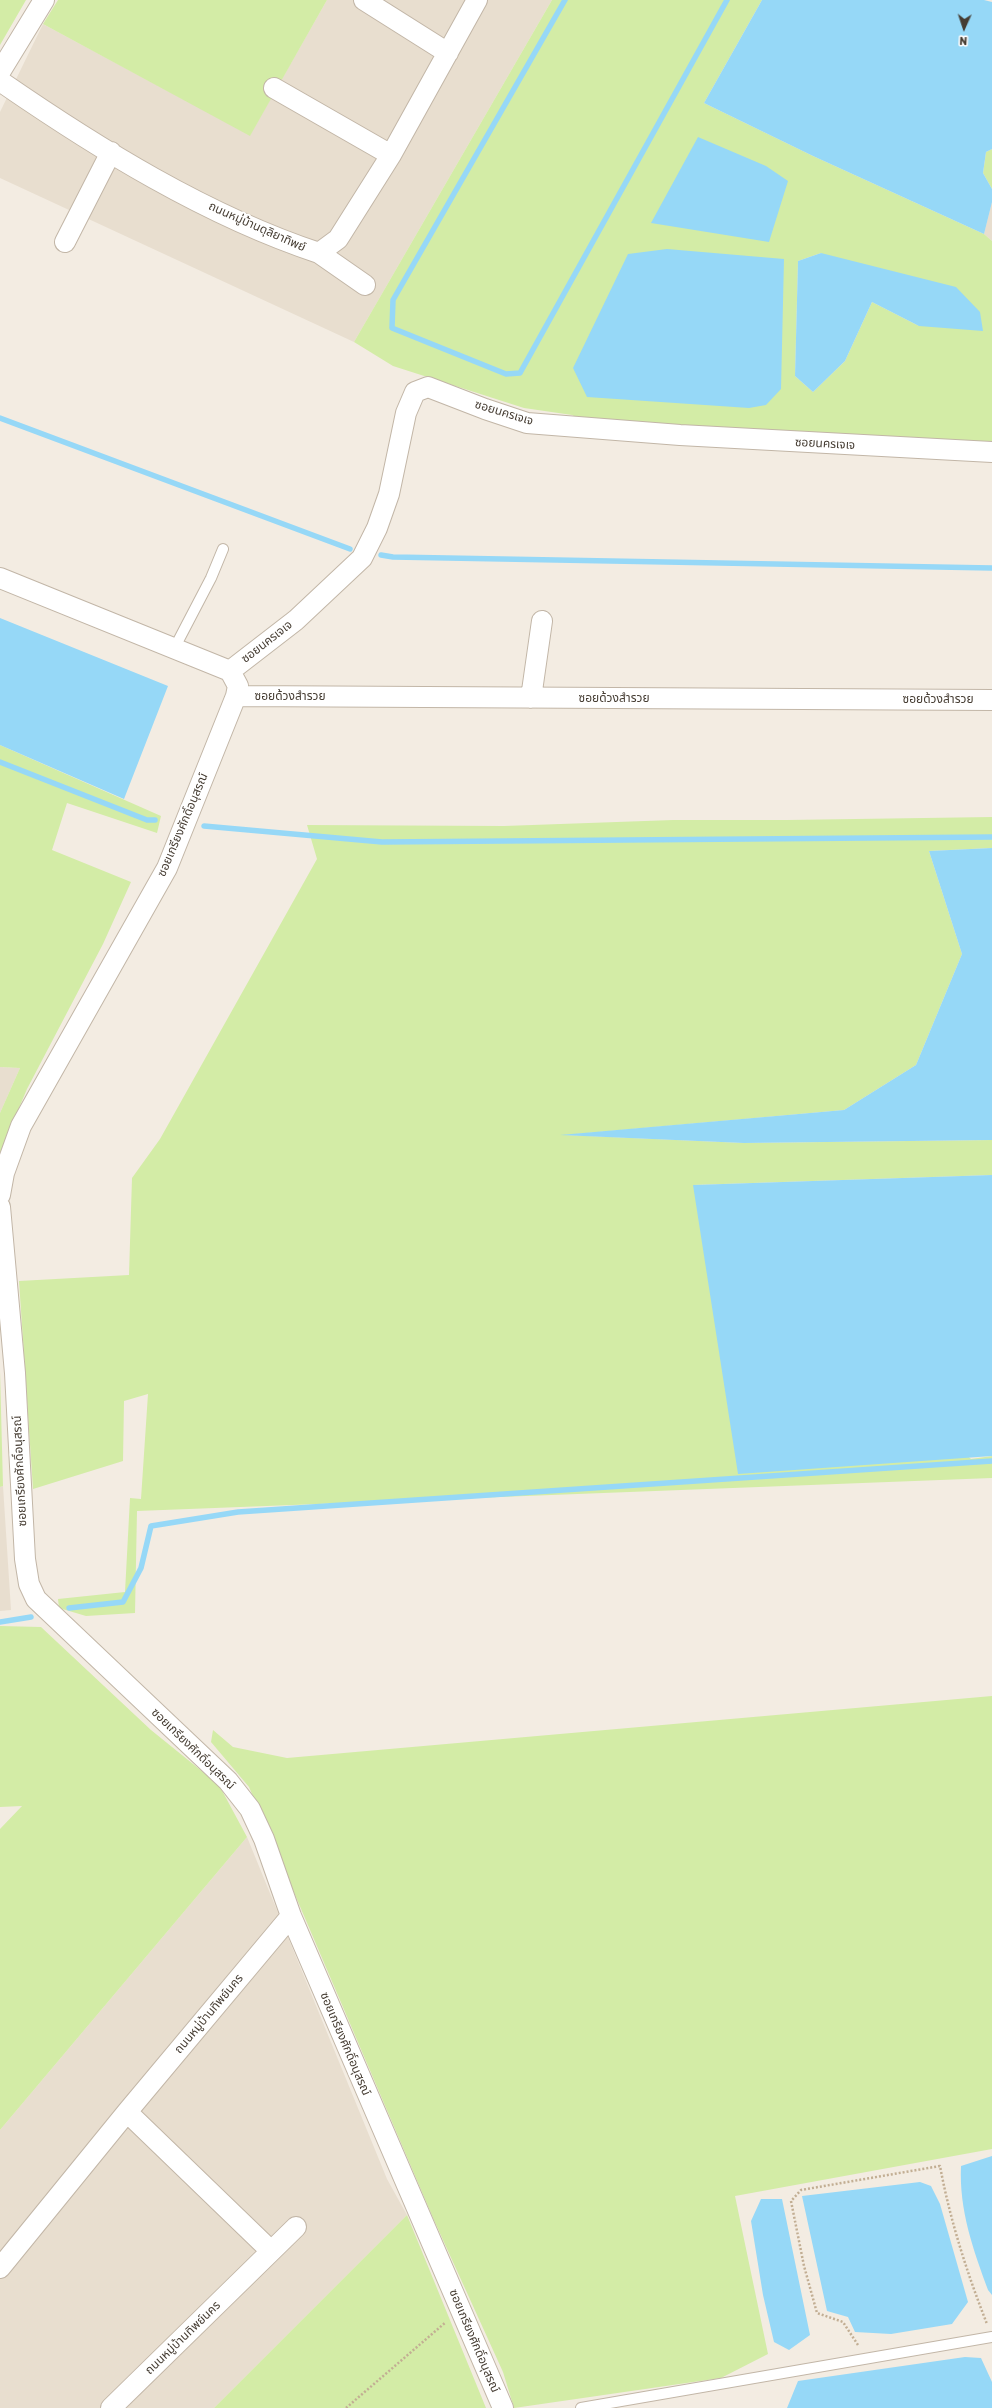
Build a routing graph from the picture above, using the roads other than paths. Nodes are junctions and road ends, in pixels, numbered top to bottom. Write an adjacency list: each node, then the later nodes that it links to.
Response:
1 (44, 0): 5 (street)
2 (364, 0): 4 (street)
3 (477, 0): 4 (street, ถนนหมู่บ้านดุลิยาทิพย์)
4 (448, 53): 9 (street, ถนนหมู่บ้านดุลิยาทิพย์)
5 (0, 72)
6 (0, 81): 8 (street, ถนนหมู่บ้านดุลิยาทิพย์)
7 (274, 88): 9 (street)
8 (111, 152): 10 (street); 11 (street, ถนนหมู่บ้านดุลิยาทิพย์)
9 (391, 155): 11 (street, ถนนหมู่บ้านดุลิยาทิพย์)
10 (64, 242)
11 (319, 253): 12 (street)
12 (365, 285)
13 (992, 452): 18 (street, ซอยนครเจเจ)
14 (223, 549): 17 (lane)
15 (0, 578): 17 (street)
16 (542, 620): 20 (street)
17 (175, 647): 18 (street)
18 (230, 671): 19 (street, ซอยเกรียงศักดิ์อนุสรณ์)
19 (236, 696): 20 (street, ซอยด้วงสำรวย); 22 (street, ซอยเกรียงศักดิ์อนุสรณ์)
20 (531, 698): 21 (street, ซอยด้วงสำรวย)
21 (992, 700)
22 (0, 1195)
23 (0, 1207): 24 (street, ซอยเกรียงศักดิ์อนุสรณ์)
24 (291, 1916): 25 (street, ถนนหมู่บ้านทิพย์นคร); 31 (street, ซอยเกรียงศักดิ์อนุสรณ์)
25 (127, 2112): 27 (street); 28 (street, ถนนหมู่บ้านทิพย์นคร)
26 (296, 2227): 27 (street, ถนนหมู่บ้านทิพย์นคร)
27 (271, 2251): 30 (street, ถนนหมู่บ้านทิพย์นคร)
28 (0, 2268)
29 (992, 2337): 32 (lane)
30 (111, 2408)
31 (503, 2408)
32 (581, 2408)

